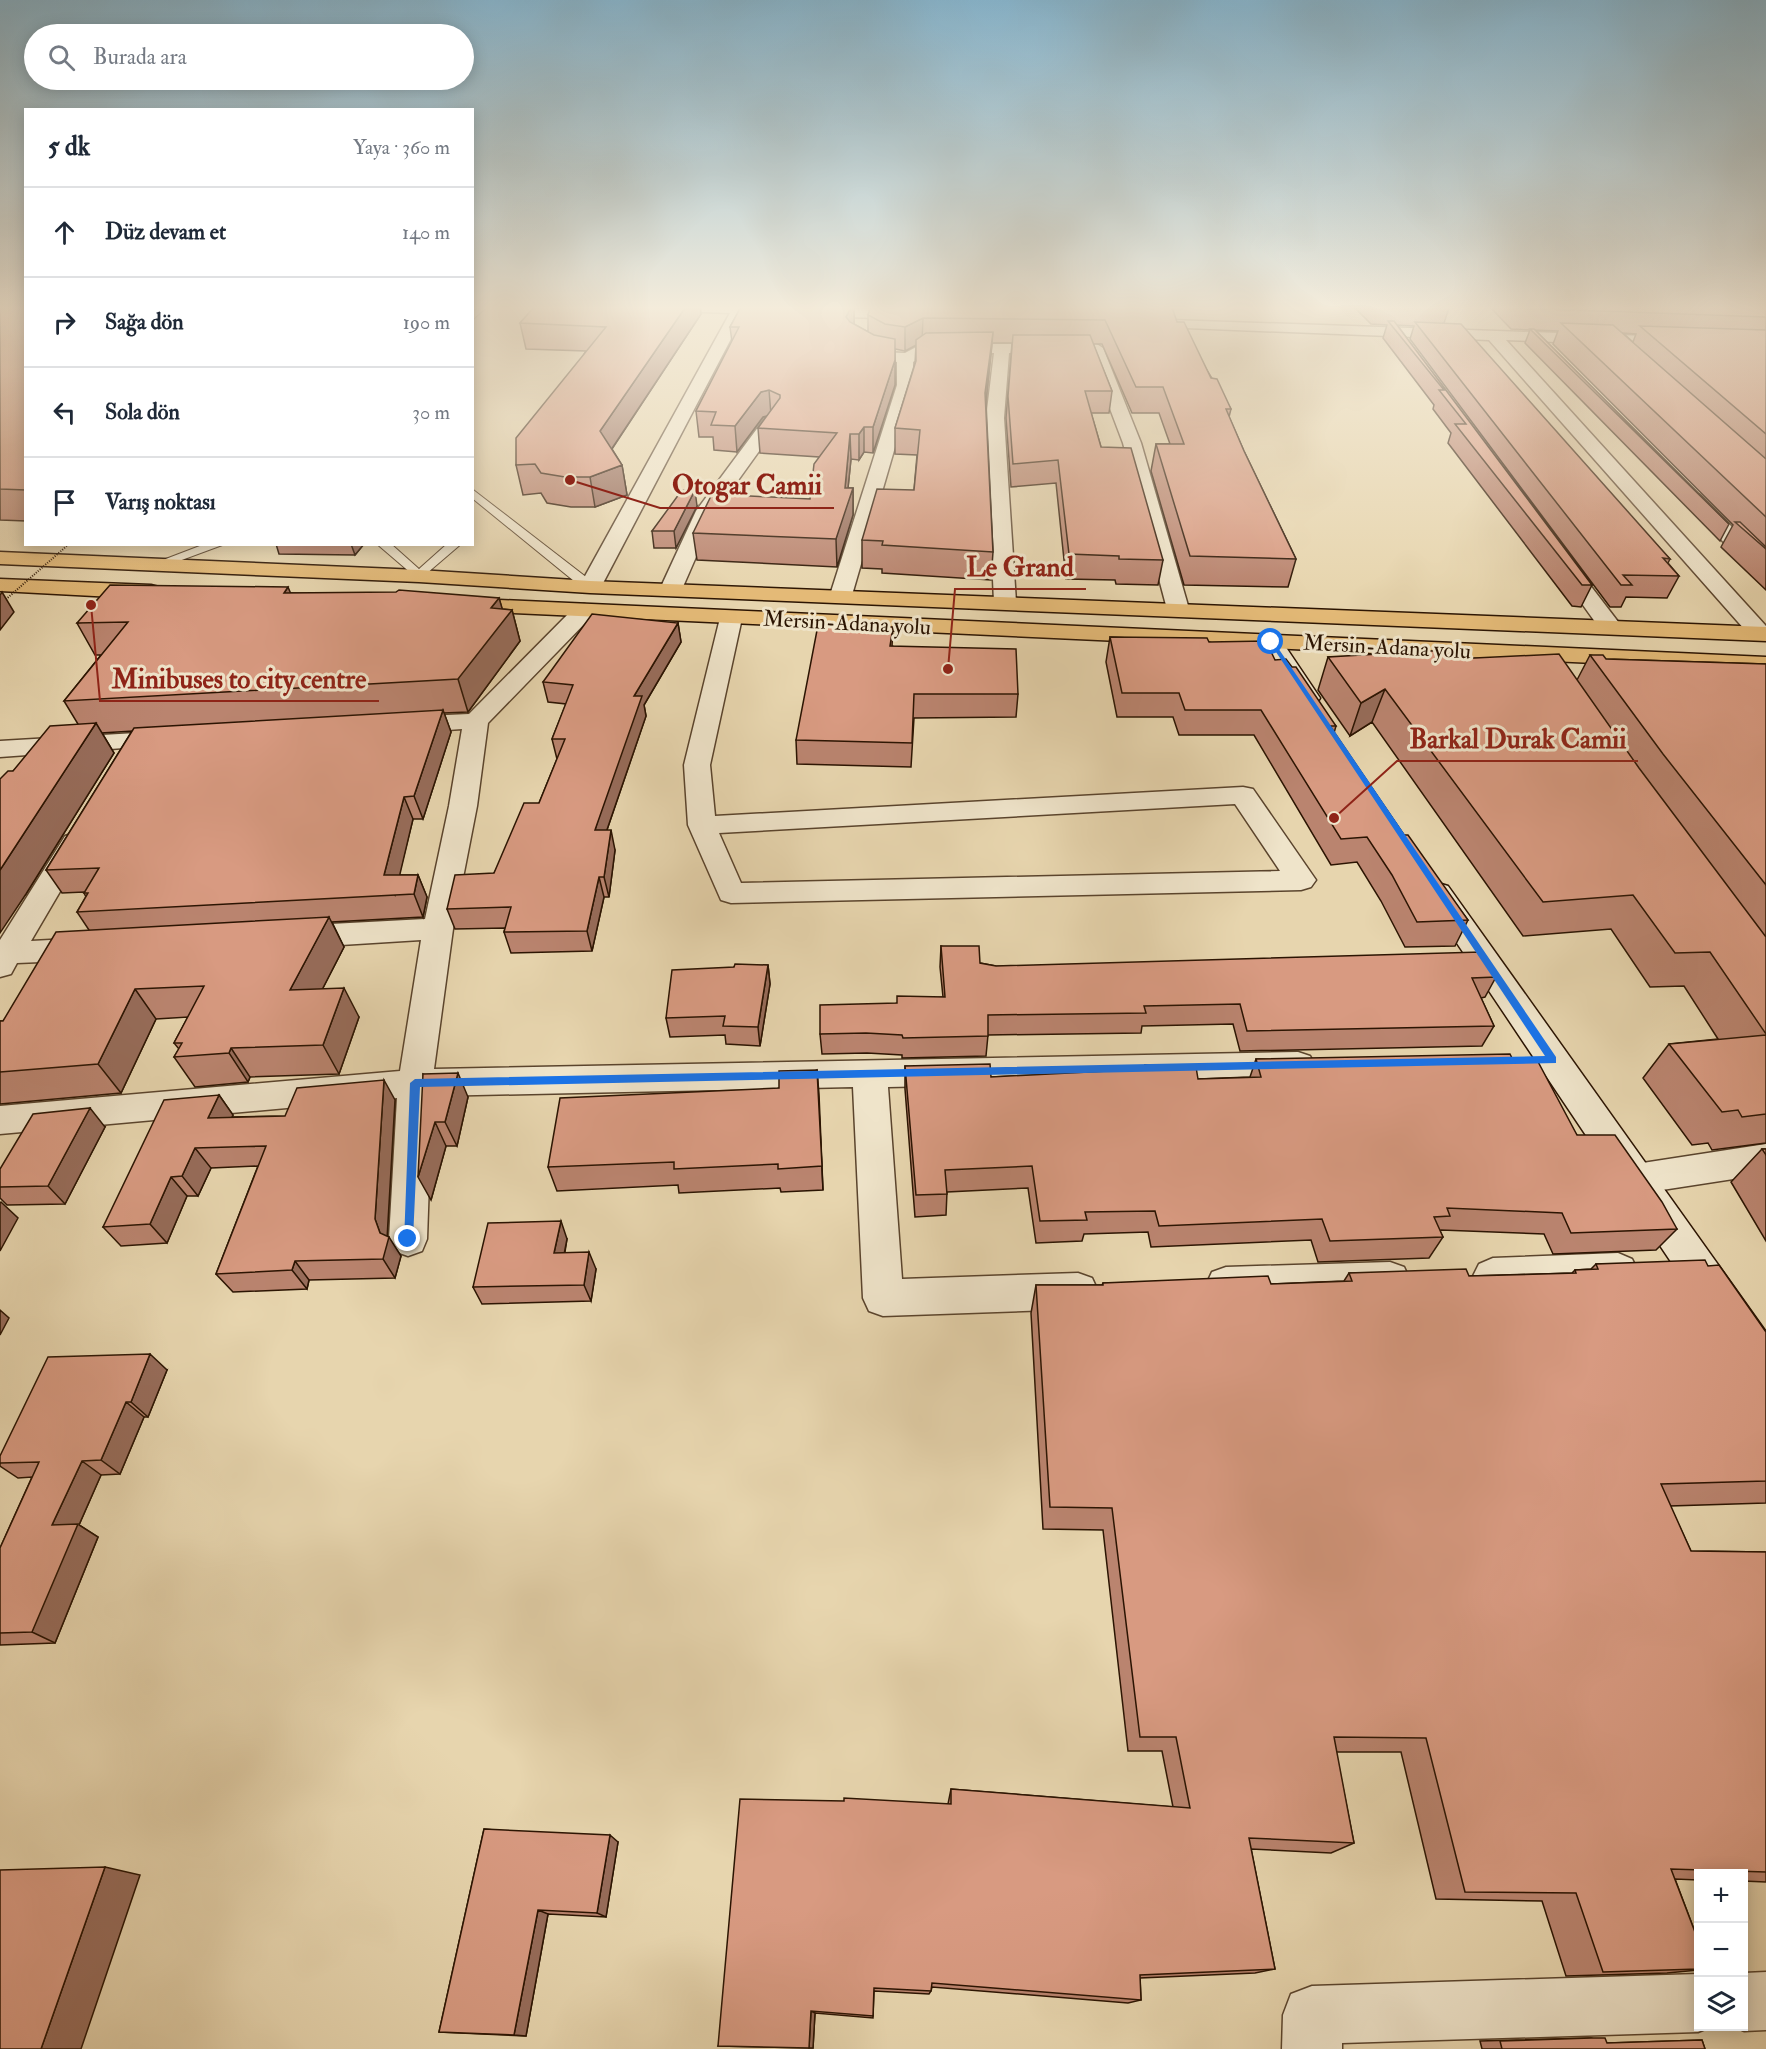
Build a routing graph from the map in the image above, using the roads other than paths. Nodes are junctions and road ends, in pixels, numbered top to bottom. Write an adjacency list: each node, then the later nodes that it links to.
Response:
1 (690, 401): 18 (street)
2 (900, 401): 21 (street)
3 (997, 401): 22 (street)
4 (1117, 401): 24 (street)
5 (1553, 401): 28 (street)
6 (771, 422): 19 (street)
7 (1676, 483): 15 (street)
8 (474, 494): 18 (lane)
9 (213, 546): 14 (lane)
10 (384, 546): 16 (lane)
11 (453, 546): 16 (lane)
12 (1552, 547): 27 (street)
13 (0, 558): 14 (highway, Mersin-Adana yolu)
14 (156, 565): 16 (highway, Mersin-Adana yolu)
15 (1766, 573)
16 (419, 576): 18 (highway, Mersin-Adana yolu)
17 (0, 585): 20 (highway)
18 (590, 586): 19 (highway, Mersin-Adana yolu)
19 (671, 589): 21 (highway, Mersin-Adana yolu)
20 (167, 592)
21 (841, 595): 22 (highway, Mersin-Adana yolu)
22 (1005, 602): 24 (highway, Mersin-Adana yolu)
23 (429, 604): 25 (highway, Mersin-Adana yolu)
24 (1178, 609): 27 (highway, Mersin-Adana yolu)
25 (584, 611): 26 (highway, Mersin-Adana yolu); 34 (street)
26 (731, 618): 29 (highway, Mersin-Adana yolu); 41 (street)
27 (1611, 628): 28 (highway, Mersin-Adana yolu)
28 (1764, 634)
29 (1271, 642): 30 (highway, Mersin-Adana yolu); 33 (street)
30 (1536, 654): 31 (highway, Mersin-Adana yolu); 32 (street)
31 (1766, 664)
32 (1555, 682)
33 (1323, 720)
34 (476, 721): 35 (street); 43 (street)
35 (382, 726)
36 (194, 737): 37 (street)
37 (136, 741): 38 (street); 39 (street)
38 (0, 748)
39 (117, 771)
40 (87, 822): 48 (street)
41 (702, 825): 41 (street)
42 (1422, 868): 46 (street)
43 (438, 929): 44 (street); 53 (street)
44 (264, 939)
45 (112, 948): 48 (street)
46 (1482, 958): 47 (street); 49 (street)
47 (1446, 959)
48 (4, 960)
49 (1553, 1060): 50 (street); 56 (street)
50 (1517, 1061)
51 (1325, 1065): 52 (street)
52 (870, 1074): 53 (street); 60 (street)
53 (415, 1083): 54 (street); 57 (street)
54 (0, 1120)
55 (1766, 1159): 56 (street)
56 (1636, 1179): 58 (street)
57 (408, 1239)
58 (1698, 1268): 59 (street); 61 (street)
59 (1195, 1287)
60 (1111, 1290)
61 (1766, 1367)
62 (1766, 2001): 63 (street)
63 (1748, 2002)
64 (1694, 2003): 65 (street)
65 (1312, 2049)

